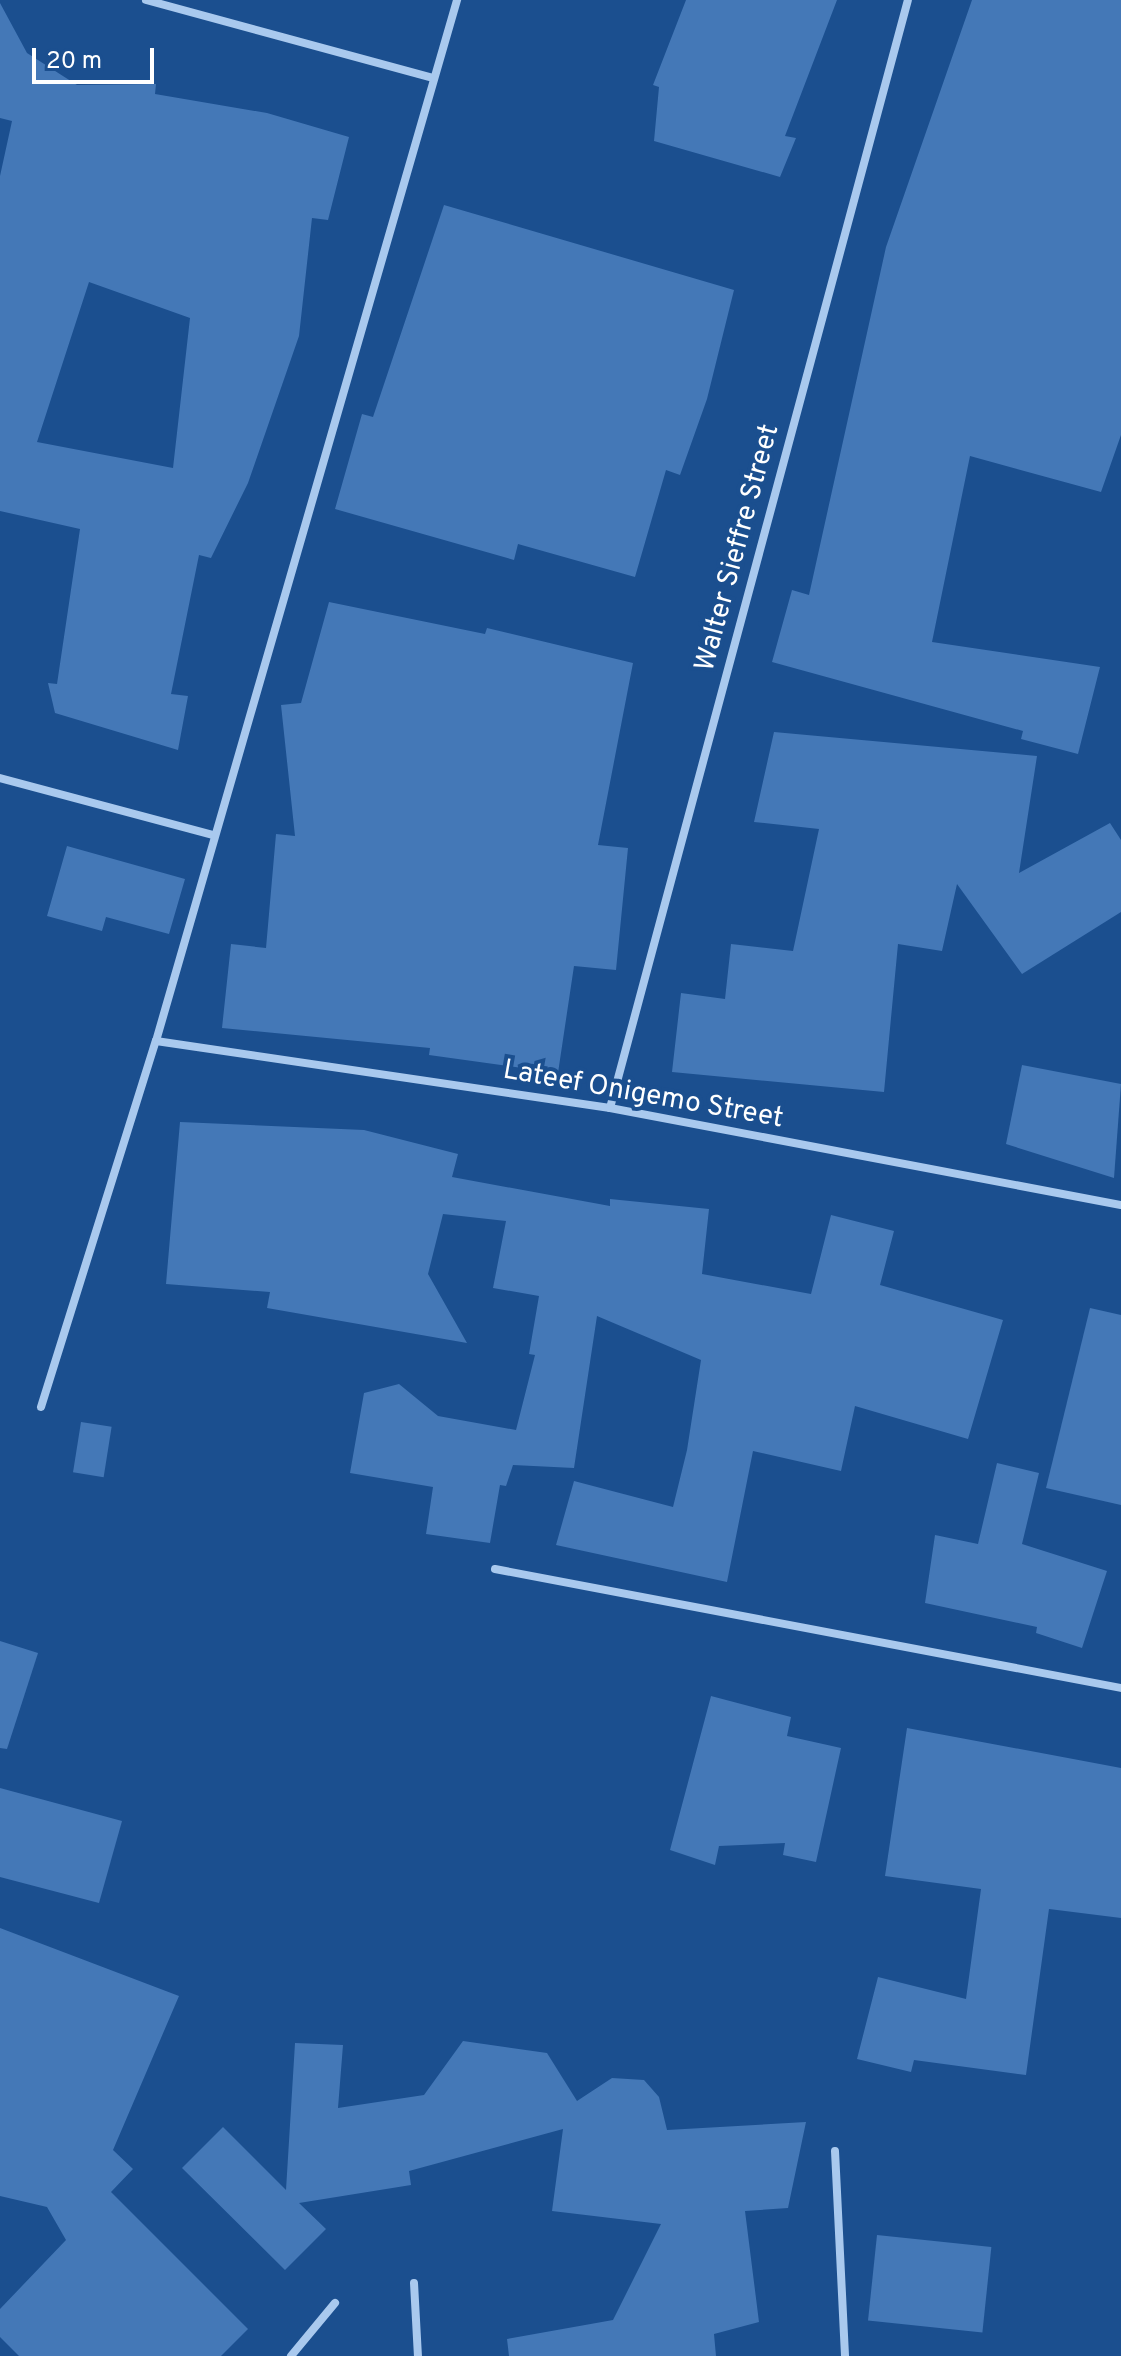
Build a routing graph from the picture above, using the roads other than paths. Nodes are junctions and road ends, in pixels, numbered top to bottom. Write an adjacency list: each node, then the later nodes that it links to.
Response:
1 (146, 0): 4 (street)
2 (457, 0): 4 (street)
3 (908, 0): 8 (street, Walter Sieffre Street)
4 (434, 78): 6 (street)
5 (0, 778): 6 (street)
6 (212, 835): 7 (street)
7 (156, 1041): 8 (street, Lateef Onigemo Street); 10 (street)
8 (610, 1108): 9 (street, Lateef Onigemo Street)
9 (1121, 1205)
10 (41, 1407)
11 (495, 1569): 12 (street)
12 (1121, 1688)
13 (835, 2151): 18 (street)
14 (414, 2283): 17 (street)
15 (335, 2303): 16 (street)
16 (291, 2356)
17 (418, 2356)
18 (845, 2356)

